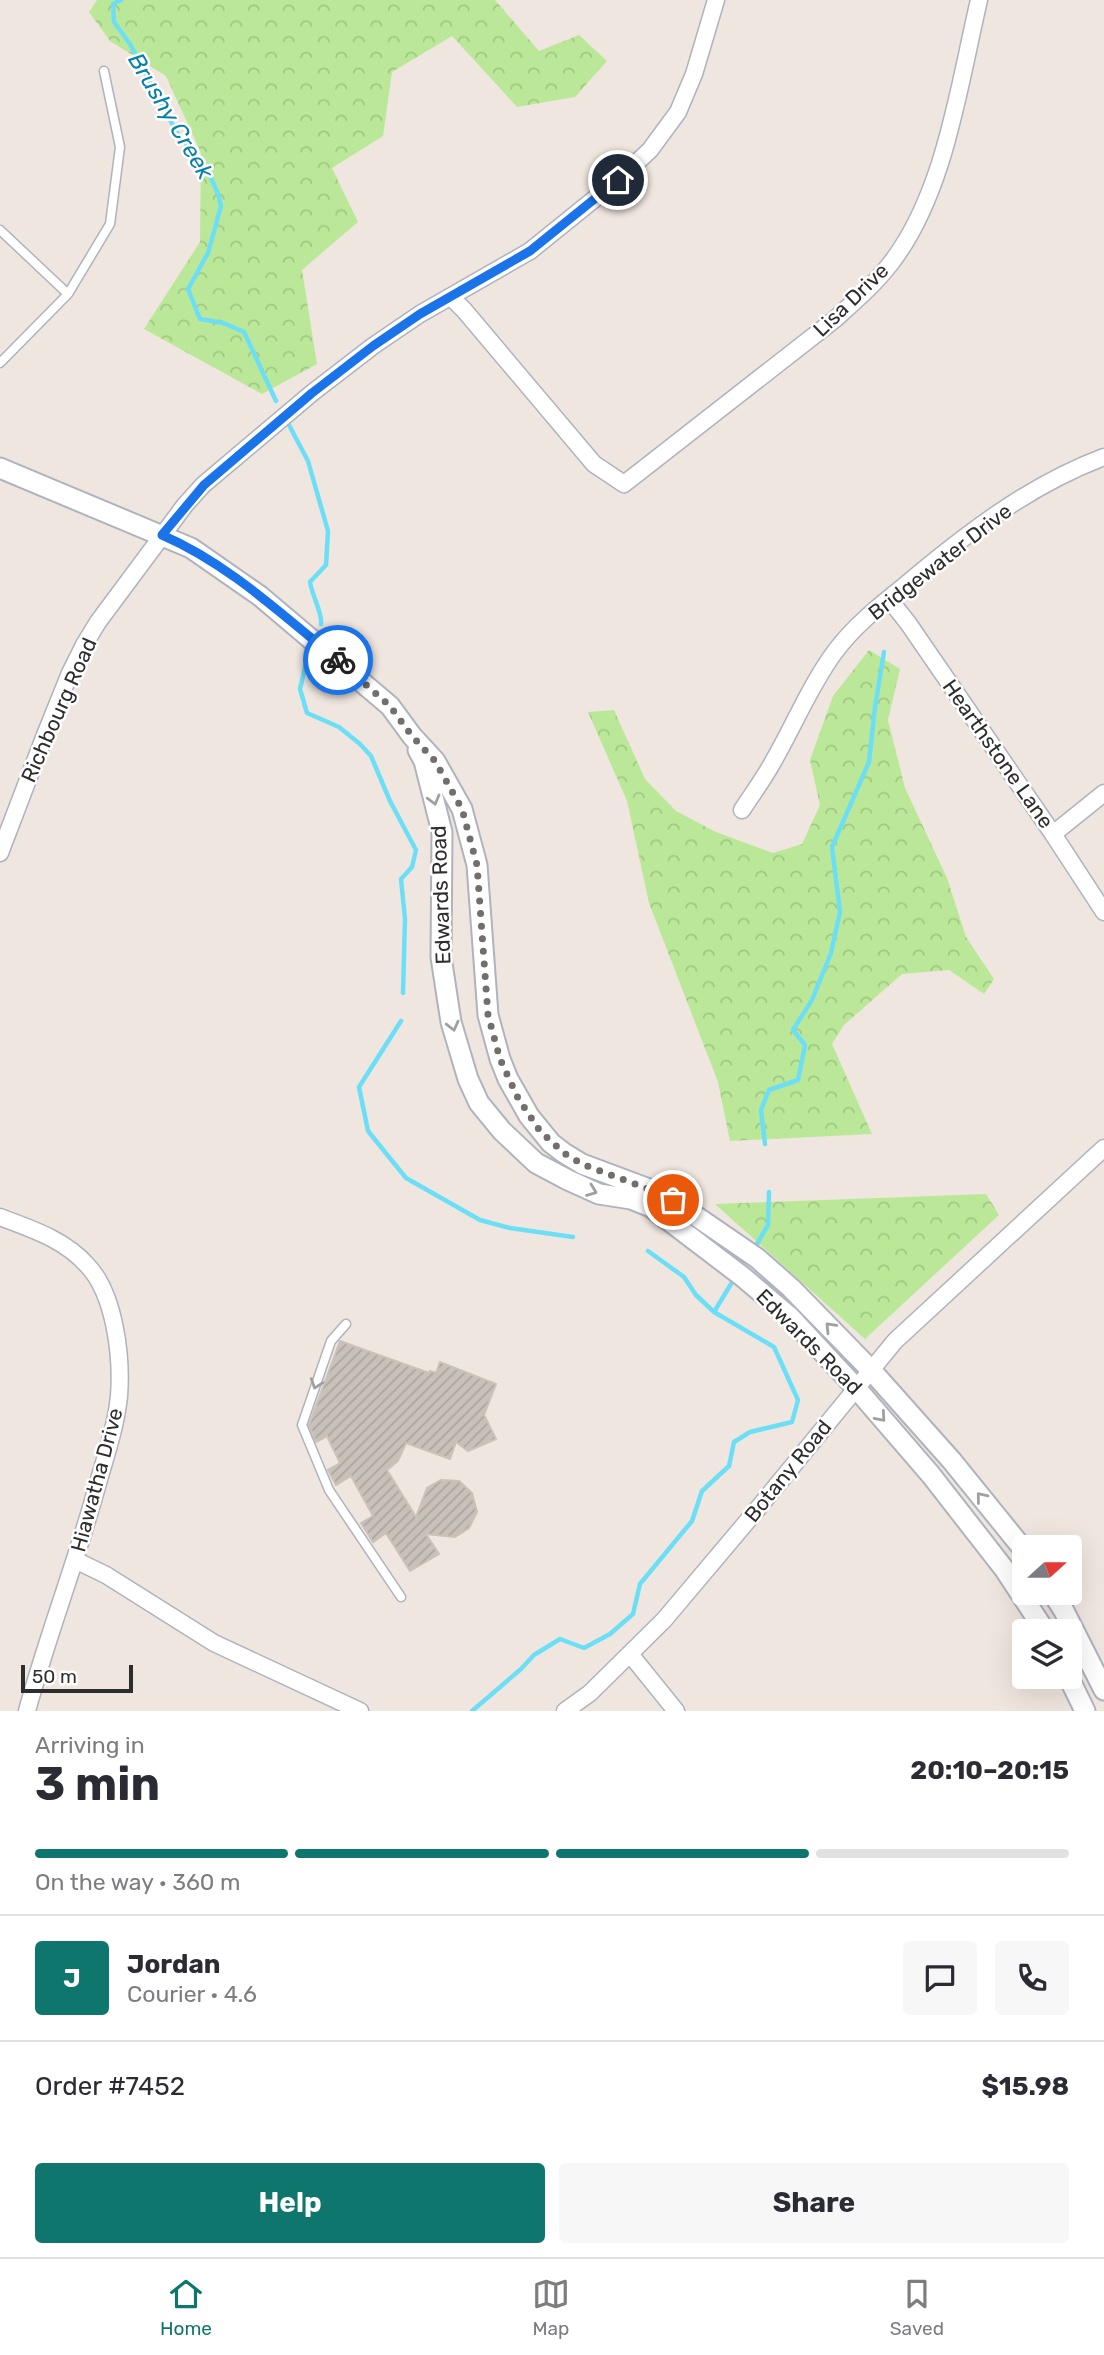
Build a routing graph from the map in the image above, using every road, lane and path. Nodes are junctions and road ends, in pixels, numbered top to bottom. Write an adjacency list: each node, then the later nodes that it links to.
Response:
1 (716, 0): 6 (street, Richbourg Road)
2 (979, 0): 6 (street, Lisa Drive)
3 (104, 71): 5 (lane)
4 (0, 230): 5 (lane)
5 (68, 294): 7 (lane)
6 (451, 297): 10 (street, Richbourg Road)
7 (0, 363)
8 (1104, 457): 11 (street, Bridgewater Drive)
9 (0, 468): 10 (street, Edwards Road)
10 (162, 535): 12 (street, Edwards Road); 16 (street, Richbourg Road)
11 (888, 599): 14 (street, Bridgewater Drive); 15 (street, Hearthstone Lane)
12 (412, 736): 21 (street, Edwards Road, one-way to 12); 22 (street, Edwards Road, one-way to 22)
13 (1104, 793): 15 (street)
14 (742, 810)
15 (1054, 834): 17 (street, Hearthstone Lane)
16 (0, 853)
17 (1104, 912)
18 (1104, 1148): 21 (street, Botany Road)
19 (0, 1216): 24 (street, Hiawatha Drive)
20 (346, 1324): 26 (lane, one-way to 26)
21 (871, 1370): 22 (street, Botany Road); 23 (street, Edwards Road, one-way to 21)
22 (856, 1388): 25 (street, Edwards Road, one-way to 25); 28 (street, Botany Road)
23 (1012, 1535)
24 (75, 1560): 31 (street, Hiawatha Drive); 32 (street)
25 (1012, 1567)
26 (401, 1597)
27 (1060, 1605): 30 (street)
28 (630, 1654): 33 (street, Botany Road); 34 (street)
29 (1074, 1689): 35 (street)
30 (1104, 1690)
31 (27, 1711)
32 (360, 1711)
33 (565, 1711)
34 (676, 1711)
35 (1085, 1711)

